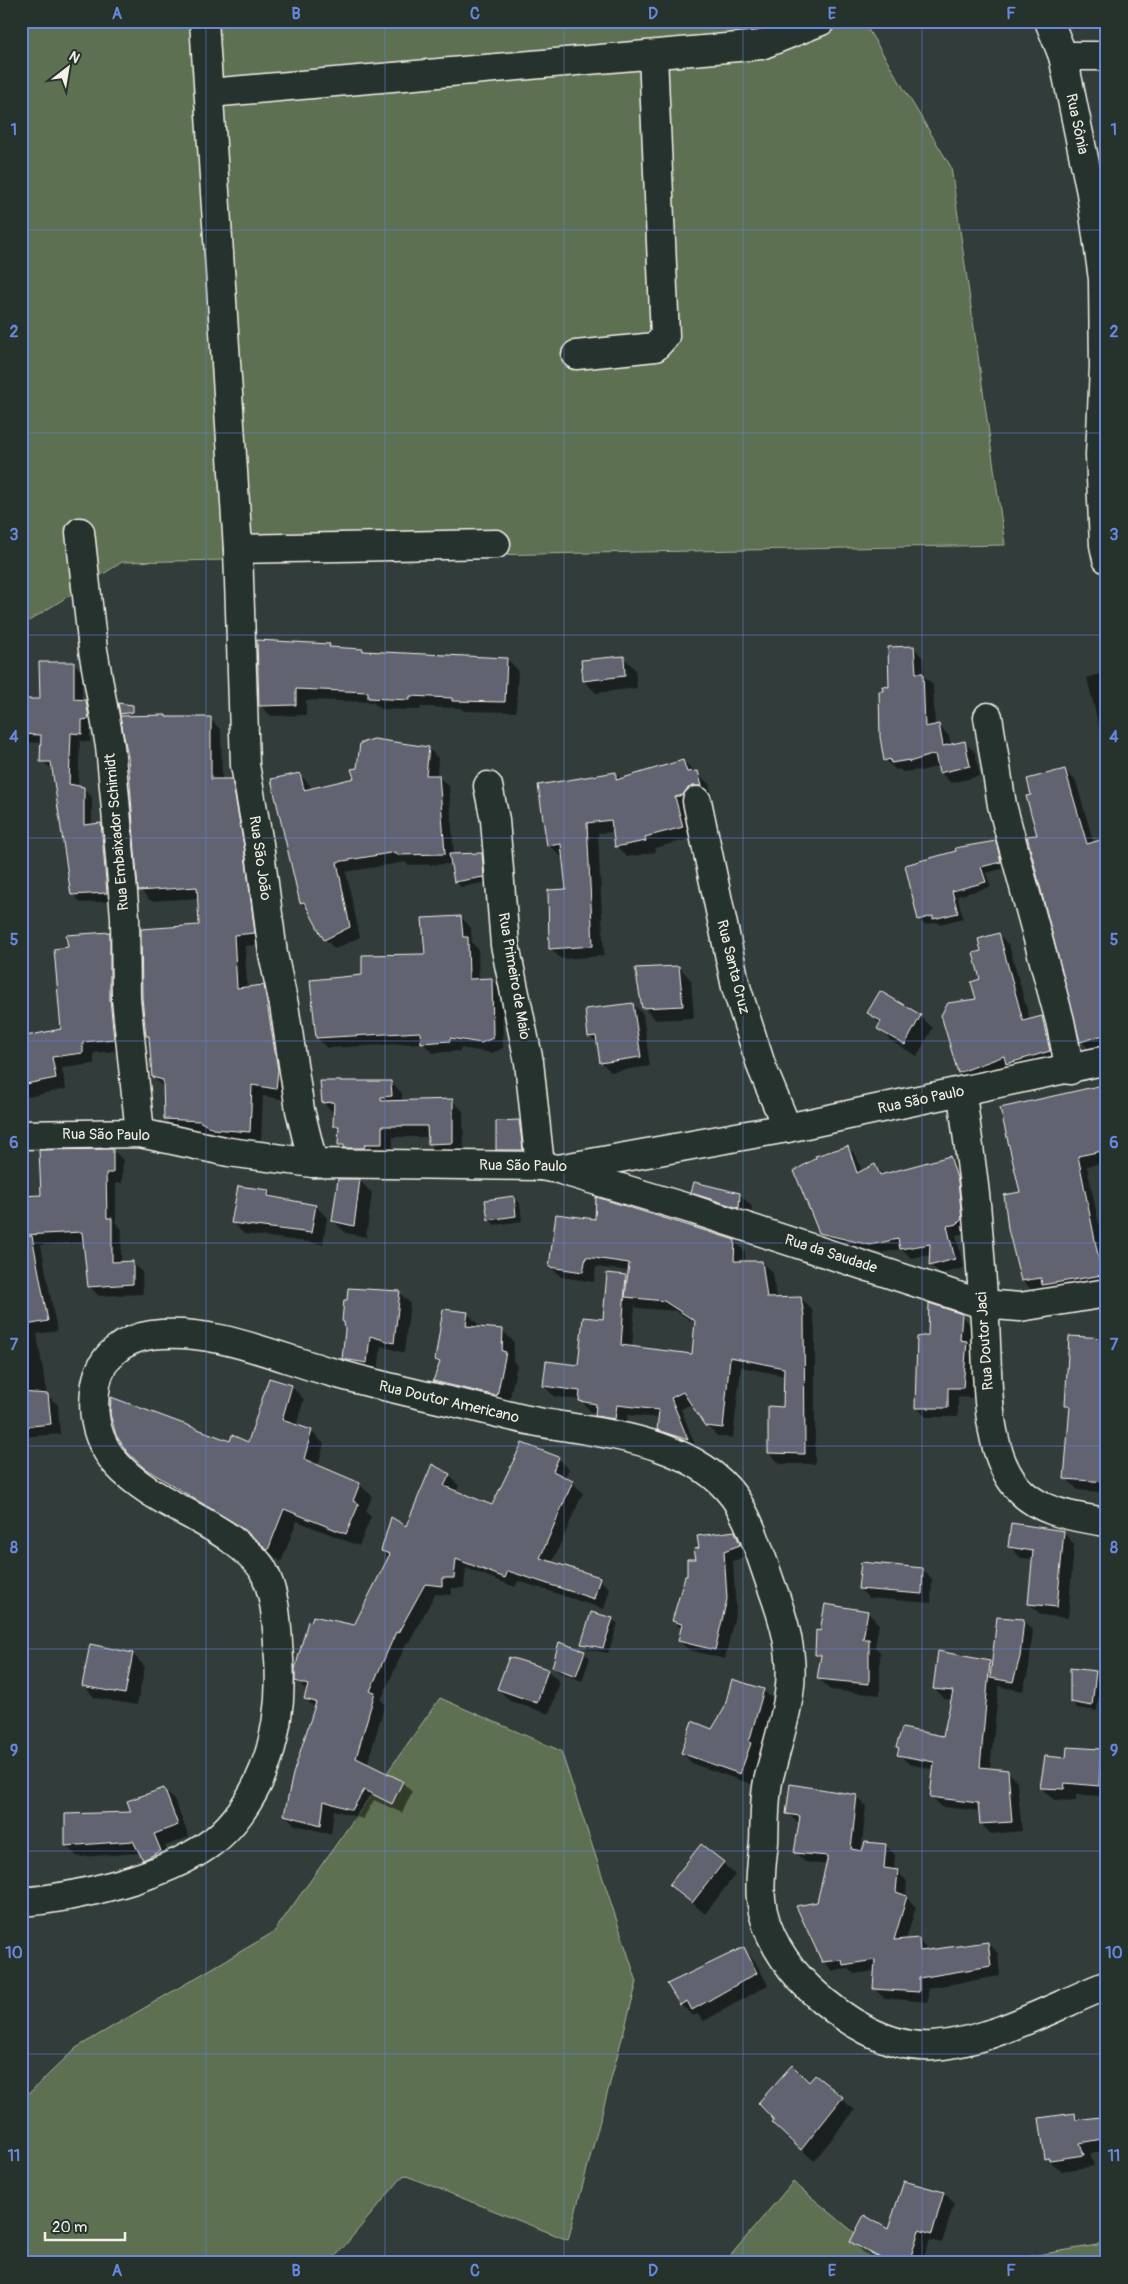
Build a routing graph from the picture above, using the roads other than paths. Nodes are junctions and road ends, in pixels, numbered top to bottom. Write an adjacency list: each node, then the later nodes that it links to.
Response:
1 (204, 21): 7 (street, Rua São João)
2 (821, 21): 4 (street)
3 (1049, 21): 5 (street, Rua Sônia)
4 (653, 55): 7 (street); 8 (street)
5 (1063, 56): 6 (street); 12 (street, Rua Sônia)
6 (1107, 56)
7 (209, 93): 11 (street, Rua São João)
8 (576, 356)
9 (80, 532): 20 (street, Rua Embaixador Schimidt)
10 (496, 544): 11 (street)
11 (238, 549): 22 (street, Rua São João)
12 (1107, 559)
13 (988, 717): 17 (street)
14 (488, 786): 23 (street, Rua Primeiro de Maio)
15 (697, 802): 19 (street, Rua Santa Cruz)
16 (1107, 1060): 17 (street, Rua São Paulo)
17 (1070, 1070): 18 (street, Rua São Paulo)
18 (962, 1091): 19 (street, Rua São Paulo); 25 (street, Rua Doutor Jaci)
19 (787, 1128): 23 (street, Rua São Paulo)
20 (140, 1133): 21 (street, Rua São Paulo); 22 (street, Rua São Paulo)
21 (21, 1135)
22 (313, 1163): 23 (street, Rua São Paulo)
23 (549, 1168): 25 (street, Rua da Saudade)
24 (1107, 1293): 25 (street, Rua da Saudade)
25 (982, 1304): 26 (street, Rua Doutor Jaci)
26 (1107, 1522)
27 (21, 1902): 28 (street, Rua Doutor Americano)
28 (1107, 1985)

